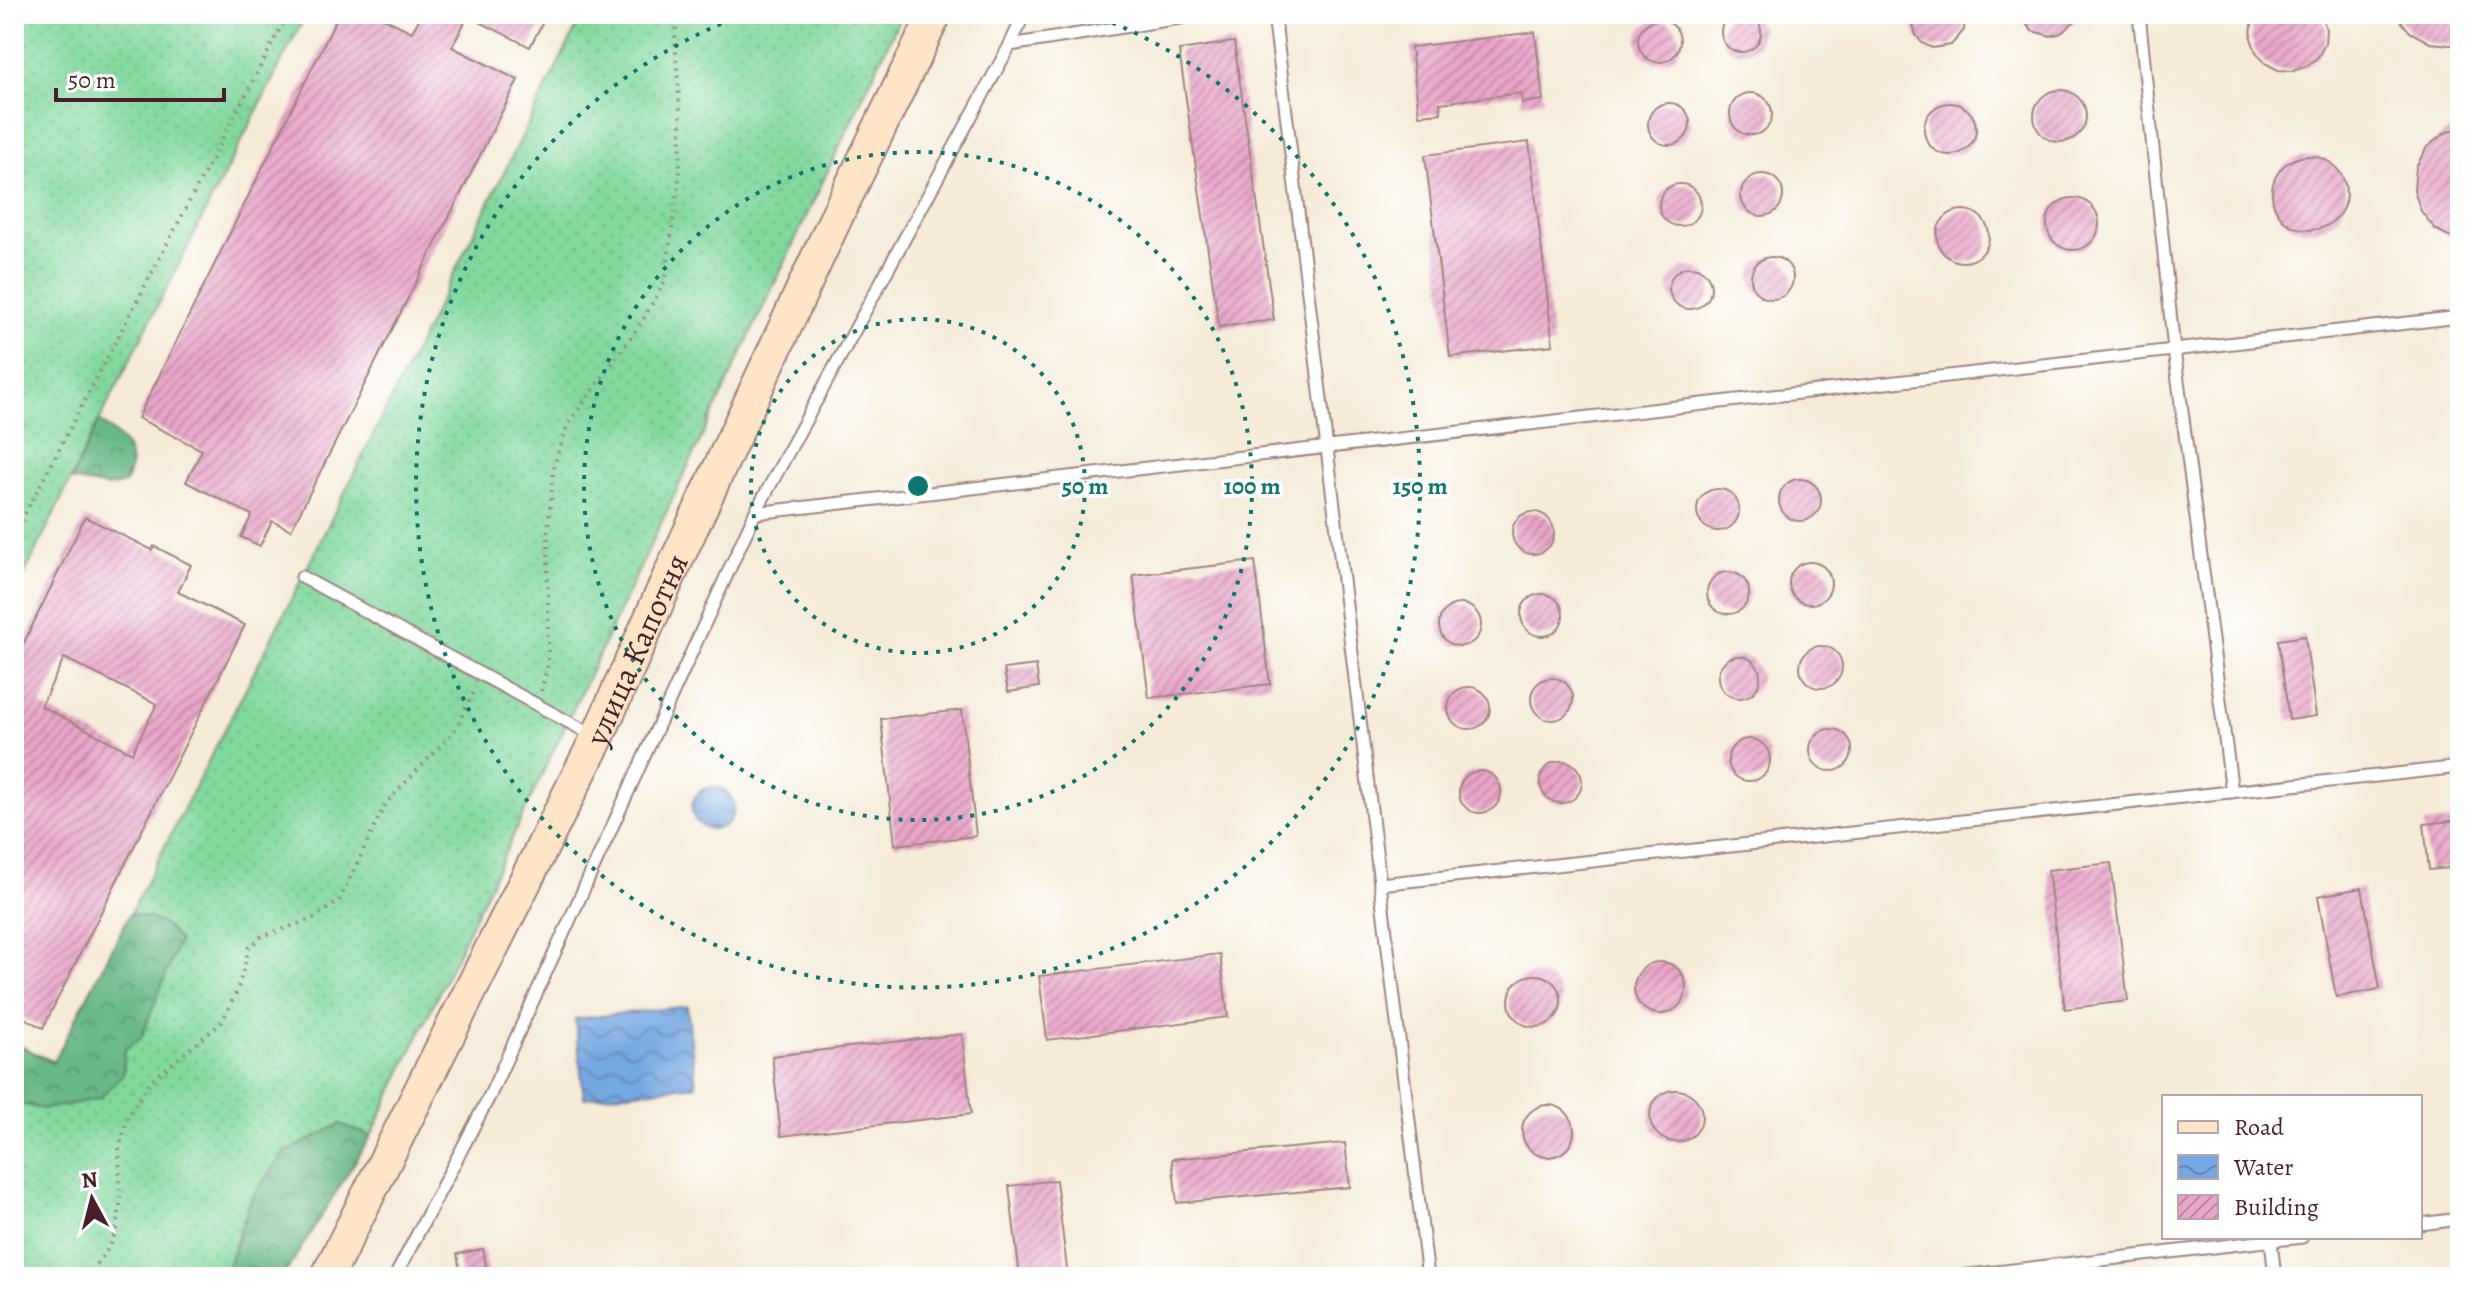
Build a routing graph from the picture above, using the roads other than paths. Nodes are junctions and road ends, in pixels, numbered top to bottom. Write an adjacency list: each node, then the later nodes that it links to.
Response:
1 (935, 14): 12 (main road, улица Капотня)
2 (1024, 14): 6 (lane)
3 (1205, 14): 6 (lane)
4 (1274, 14): 9 (lane)
5 (2139, 14): 8 (lane)
6 (1010, 45): 10 (lane)
7 (2460, 317): 8 (lane)
8 (2174, 350): 9 (lane); 14 (lane)
9 (1326, 448): 10 (lane); 15 (lane)
10 (755, 513): 21 (lane)
11 (302, 577): 12 (lane)
12 (597, 738): 20 (main road, улица Капотня)
13 (2460, 767): 14 (lane)
14 (2232, 792): 15 (lane)
15 (1380, 884): 22 (lane)
16 (2460, 1219): 17 (lane)
17 (2422, 1224)
18 (2286, 1239): 19 (lane)
19 (2271, 1241): 23 (lane); 24 (lane)
20 (327, 1277)
21 (395, 1277)
22 (1428, 1277)
23 (1952, 1277)
24 (2275, 1277)

